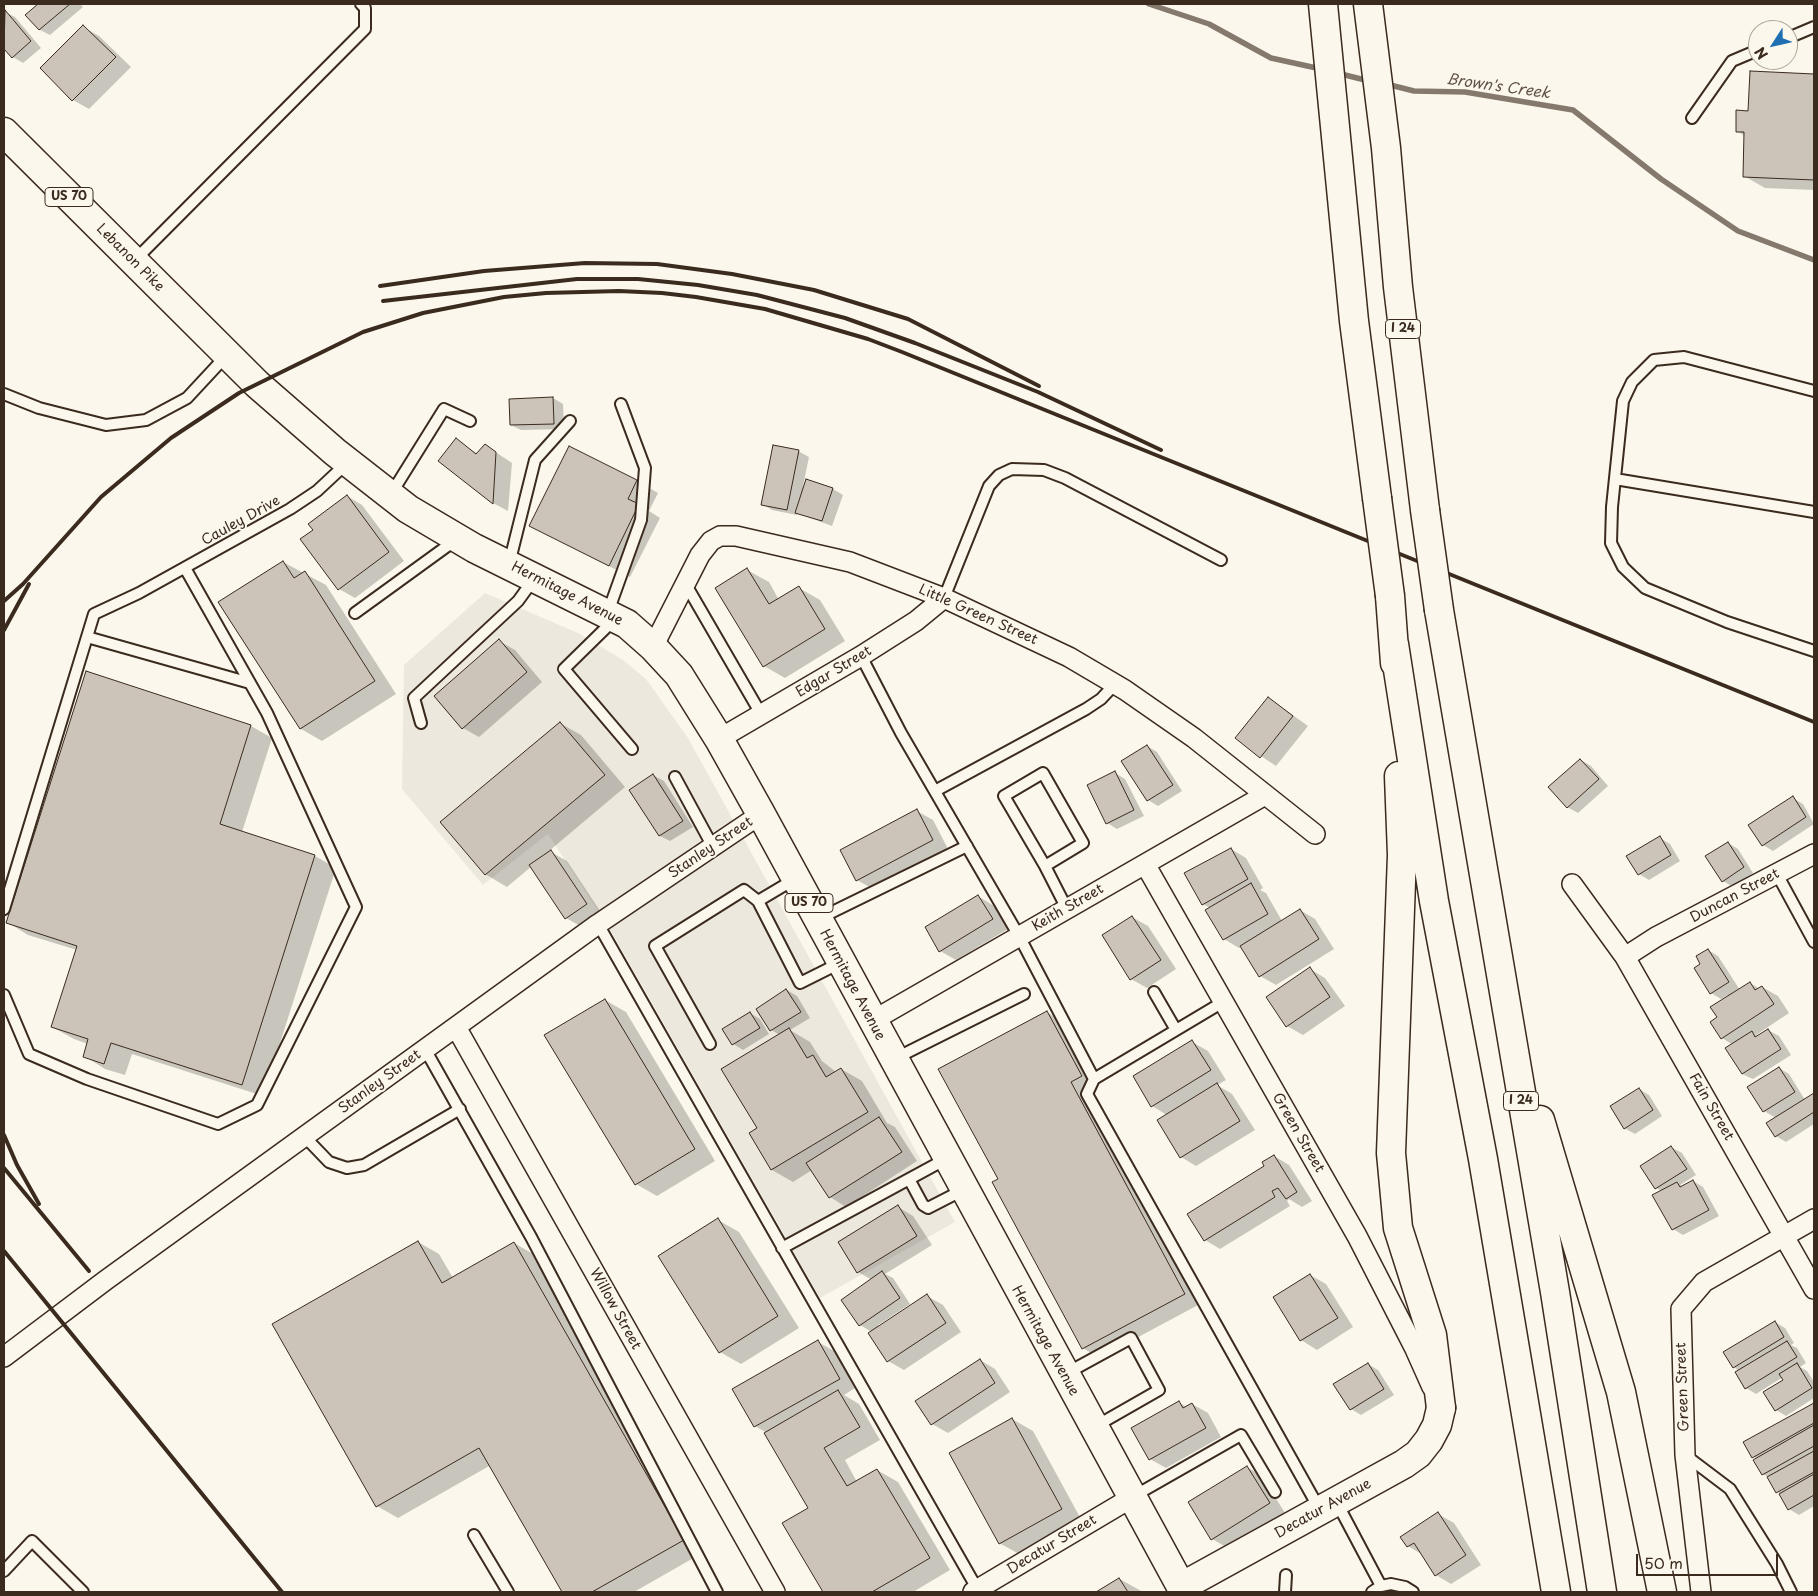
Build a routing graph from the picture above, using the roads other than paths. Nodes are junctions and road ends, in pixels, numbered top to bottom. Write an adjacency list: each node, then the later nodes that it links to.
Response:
1 (361, 4): 9 (lane)
2 (1323, 4): 31 (main road, bridge)
3 (1369, 8): 66 (main road, I 24, bridge)
4 (1814, 27): 5 (lane)
5 (1798, 34)
6 (1748, 54): 7 (lane)
7 (1692, 118)
8 (4, 132): 9 (main road, Lebanon Pike / US 70)
9 (134, 261): 10 (main road, Lebanon Pike / US 70)
10 (227, 354): 11 (main road, Lebanon Pike / US 70); 13 (lane)
11 (257, 384): 17 (main road, Hermitage Avenue / US 70)
12 (1814, 391): 18 (lane)
13 (4, 394)
14 (621, 404): 29 (lane)
15 (470, 421): 19 (lane)
16 (570, 421): 23 (lane)
17 (348, 462): 19 (main road, Hermitage Avenue / US 70); 24 (lane, Cauley Drive)
18 (1615, 479): 20 (lane); 33 (lane)
19 (391, 495): 21 (main road, Hermitage Avenue / US 70)
20 (1814, 512)
21 (458, 538): 23 (main road, Hermitage Avenue / US 70); 28 (lane)
22 (1221, 560): 27 (lane)
23 (509, 565): 25 (main road, Hermitage Avenue / US 70)
24 (185, 568): 30 (lane, Cauley Drive); 35 (lane)
25 (535, 578): 29 (main road, Hermitage Avenue / US 70); 38 (lane)
26 (685, 583): 27 (street, Little Green Street); 32 (street, Little Green Street); 37 (lane)
27 (944, 598): 34 (street, Edgar Street); 36 (street, Little Green Street)
28 (355, 613)
29 (611, 616): 32 (main road, Hermitage Avenue / US 70); 40 (lane)
30 (86, 638): 35 (lane); 55 (lane, Cauley Drive)
31 (1394, 644): 86 (main road); 104 (main road)
32 (653, 647): 39 (main road, Hermitage Avenue / US 70)
33 (1814, 651)
34 (861, 656): 37 (street, Edgar Street); 42 (lane)
35 (250, 683): 65 (lane)
36 (1115, 684): 42 (lane); 43 (street, Little Green Street)
37 (761, 714): 39 (street, Edgar Street)
38 (421, 723)
39 (719, 739): 44 (main road, Hermitage Avenue / US 70)
40 (632, 748)
41 (675, 777): 47 (lane)
42 (935, 791): 46 (lane)
43 (1265, 795): 45 (street, Little Green Street); 49 (street, Keith Street)
44 (761, 814): 47 (street, Stanley Street); 52 (main road, Hermitage Avenue / US 70)
45 (1314, 834)
46 (967, 846): 57 (lane); 59 (lane)
47 (713, 847): 58 (street, Stanley Street)
48 (1814, 854): 51 (street, Duncan Street)
49 (1145, 864): 56 (street, Keith Street); 67 (street, Green Street)
50 (1045, 866): 50 (lane); 56 (lane)
51 (1776, 874): 60 (lane); 61 (street, Duncan Street)
52 (796, 879): 54 (lane); 57 (main road, Hermitage Avenue / US 70)
53 (1572, 884): 61 (street, Fain Street)
54 (758, 901): 62 (lane); 71 (lane)
55 (4, 909)
56 (1067, 909): 59 (street, Keith Street)
57 (817, 919): 62 (main road, Hermitage Avenue / US 70)
58 (598, 924): 69 (street, Stanley Street); 82 (lane)
59 (1019, 936): 68 (street, Keith Street); 74 (lane)
60 (1814, 942)
61 (1625, 957): 81 (street, Fain Street)
62 (840, 962): 68 (main road, Hermitage Avenue / US 70)
63 (1154, 992): 70 (lane)
64 (1024, 994): 73 (lane)
65 (4, 995)
66 (1503, 995): 105 (main road, I 24); 106 (main road)
67 (1223, 1002): 70 (lane); 86 (street, Green Street)
68 (872, 1021): 73 (main road, Hermitage Avenue / US 70)
69 (456, 1027): 72 (street, Stanley Street); 101 (street, Willow Street)
70 (1176, 1030): 74 (lane)
71 (710, 1044)
72 (426, 1049): 75 (lane); 76 (street, Stanley Street)
73 (893, 1060): 77 (main road, Hermitage Avenue / US 70)
74 (1094, 1078): 91 (lane)
75 (460, 1110): 76 (lane); 100 (lane)
76 (304, 1136): 84 (street, Stanley Street)
77 (946, 1158): 78 (lane); 79 (main road, Hermitage Avenue / US 70)
78 (909, 1179): 79 (lane); 82 (lane)
79 (964, 1190): 85 (main road, Hermitage Avenue / US 70)
80 (1814, 1219): 81 (street)
81 (1784, 1236): 83 (street, Fain Street); 88 (street, Green Street)
82 (782, 1248): 97 (lane)
83 (1814, 1289)
84 (4, 1357)
85 (1064, 1374): 87 (main road, Hermitage Avenue / US 70); 87 (lane)
86 (1441, 1408): 91 (main road, Decatur Avenue)
87 (1093, 1428): 90 (main road, Hermitage Avenue / US 70)
88 (1685, 1455): 107 (street, Green Street); 108 (lane)
89 (1275, 1492): 90 (lane)
90 (1131, 1498): 96 (main road, Hermitage Avenue / US 70); 97 (street, Decatur Street)
91 (1328, 1506): 95 (lane); 96 (main road, Decatur Avenue)
92 (474, 1535): 99 (lane)
93 (4, 1571): 98 (lane)
94 (1286, 1575): 102 (lane)
95 (1376, 1589): 103 (lane)
96 (1182, 1590)
97 (977, 1591)
98 (83, 1592)
99 (508, 1592)
100 (717, 1592)
101 (775, 1592)
102 (1286, 1592)
103 (1413, 1592)
104 (1556, 1592)
105 (1602, 1592)
106 (1662, 1592)
107 (1701, 1592)
108 (1790, 1592)

